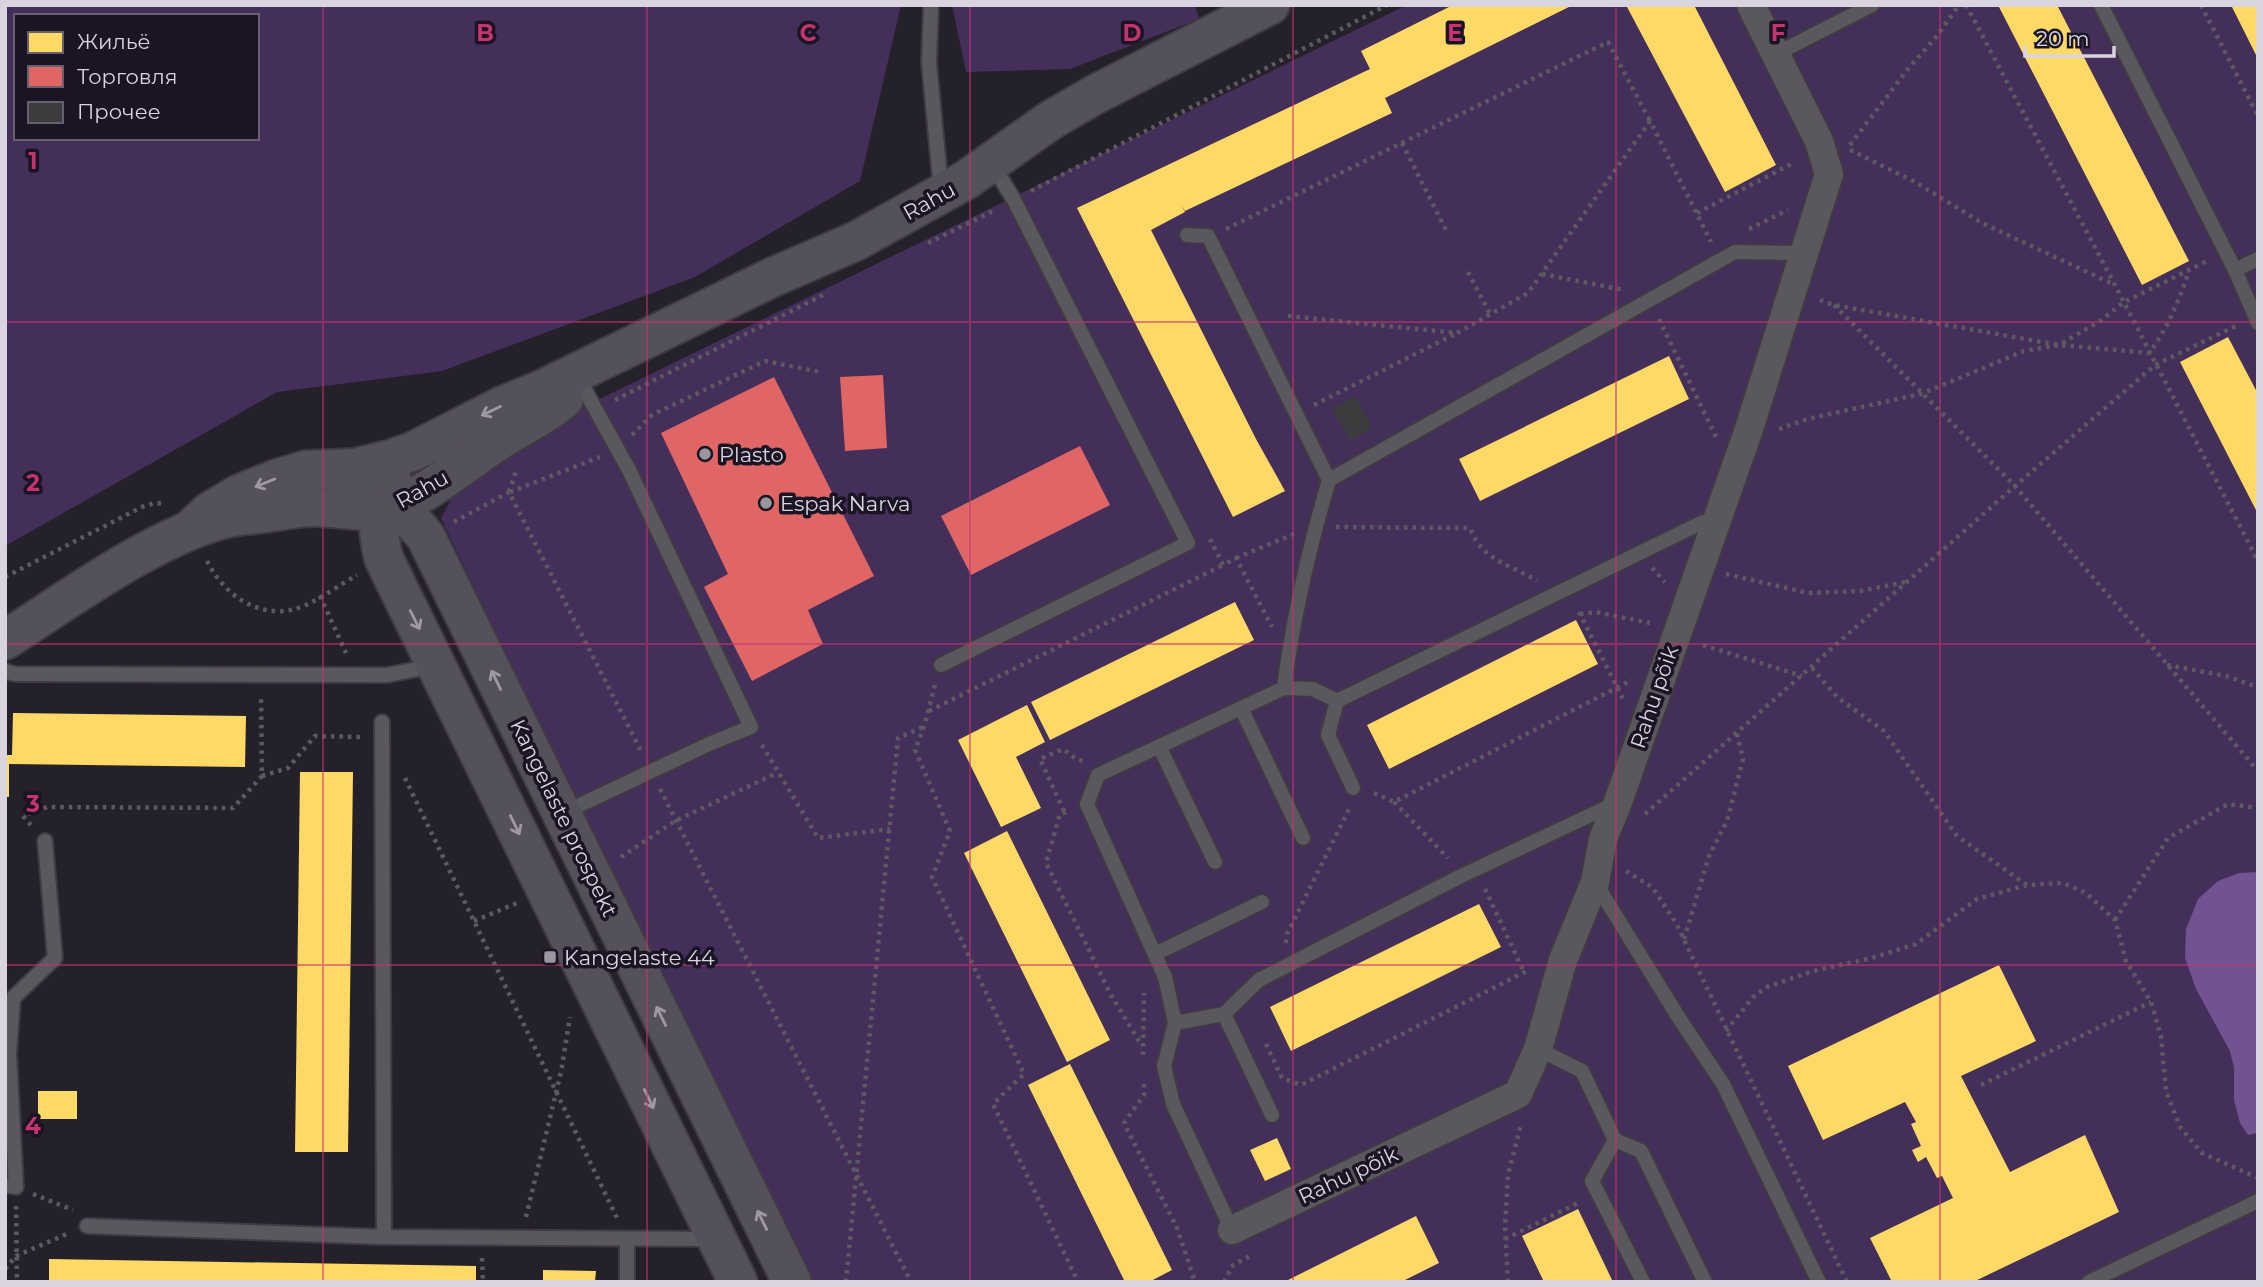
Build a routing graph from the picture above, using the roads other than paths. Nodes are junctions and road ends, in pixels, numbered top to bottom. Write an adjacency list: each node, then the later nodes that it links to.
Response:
1 (931, 5): 8 (lane)
2 (1751, 5): 6 (street, Rahu põik)
3 (1872, 5): 6 (lane)
4 (2101, 5): 12 (lane)
5 (1254, 9): 7 (main road, Rahu)
6 (1776, 54): 10 (street, Rahu põik)
7 (992, 162): 8 (main road, Rahu); 27 (lane)
8 (942, 195): 14 (main road, Rahu)
9 (1187, 235): 17 (lane)
10 (1803, 253): 17 (lane); 21 (street, Rahu põik)
11 (2258, 259): 12 (lane)
12 (2235, 270): 13 (lane)
13 (2256, 320)
14 (576, 373): 15 (main road, Rahu, one-way to 15); 18 (main road, Rahu); 36 (lane)
15 (414, 451): 16 (main road, Rahu); 19 (main road)
16 (331, 470): 19 (main road, Kangelaste prospekt); 22 (main road, Rahu, one-way to 22)
17 (1329, 480): 29 (lane)
18 (443, 481): 19 (main road, Rahu); 23 (main road)
19 (386, 503): 20 (main road, Rahu); 23 (main road, Kangelaste prospekt); 24 (main road)
20 (269, 513): 22 (main road, Rahu); 24 (main road)
21 (1716, 523): 30 (lane); 35 (street, Rahu põik)
22 (191, 529): 25 (main road, Rahu)
23 (426, 537): 36 (main road, Kangelaste prospekt, one-way to 23)
24 (384, 559): 26 (main road, one-way to 26)
25 (5, 640)
26 (437, 664): 28 (lane); 54 (main road, one-way to 54)
27 (941, 664)
28 (5, 671)
29 (1284, 688): 30 (lane); 31 (lane)
30 (1337, 701): 34 (lane)
31 (1241, 708): 33 (lane); 37 (lane)
32 (382, 722): 52 (lane)
33 (1159, 746): 39 (lane); 42 (lane)
34 (1353, 788)
35 (1618, 802): 40 (street, Rahu põik); 43 (lane)
36 (562, 814): 57 (main road, Kangelaste prospekt, one-way to 36)
37 (1303, 838)
38 (46, 841): 48 (lane)
39 (1215, 862)
40 (1595, 882): 45 (street, Rahu põik); 60 (lane)
41 (1262, 902): 42 (lane)
42 (1155, 954): 44 (lane)
43 (1224, 1014): 44 (lane); 46 (lane)
44 (1175, 1023): 51 (lane)
45 (1538, 1049): 47 (lane); 51 (street, Rahu põik)
46 (1272, 1115)
47 (1615, 1140): 58 (lane); 59 (lane)
48 (10, 1186)
49 (2258, 1201): 61 (lane)
50 (87, 1226): 52 (lane)
51 (1232, 1230)
52 (384, 1237): 53 (lane)
53 (627, 1239): 54 (lane); 55 (lane)
54 (717, 1239): 56 (main road)
55 (627, 1282)
56 (738, 1282)
57 (792, 1282)
58 (1643, 1282)
59 (1705, 1282)
60 (1819, 1282)
61 (2089, 1282)

